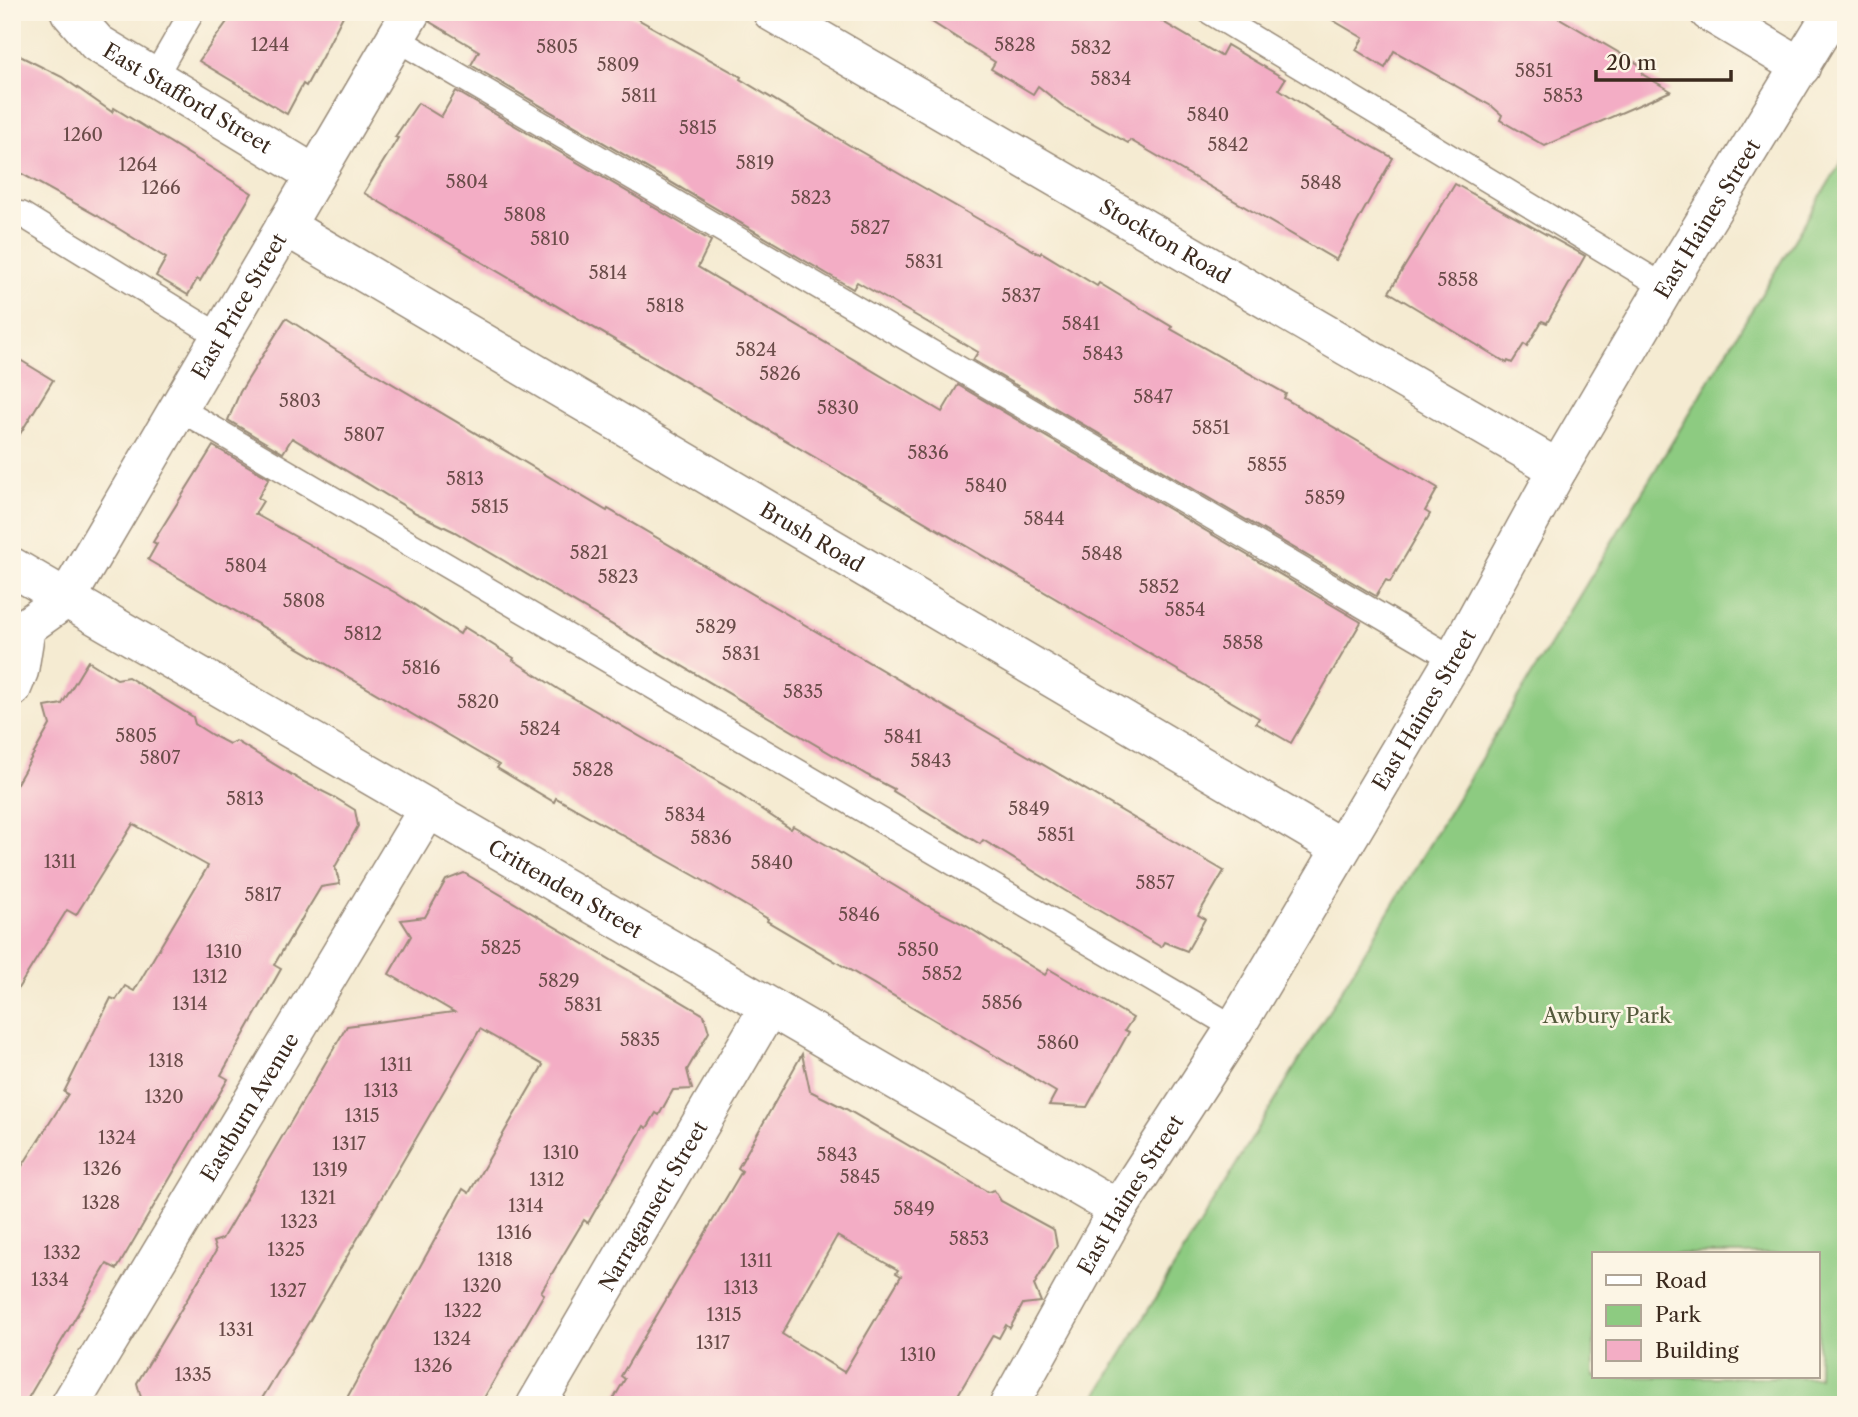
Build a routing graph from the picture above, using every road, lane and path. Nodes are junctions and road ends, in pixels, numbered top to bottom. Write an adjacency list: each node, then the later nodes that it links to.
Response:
1 (70, 12): 9 (street, East Stafford Street)
2 (192, 12): 9 (lane)
3 (772, 12): 16 (street, Stockton Road)
4 (1210, 12): 13 (lane)
5 (1709, 12): 8 (street)
6 (1833, 12): 8 (street, East Haines Street)
7 (403, 25): 10 (street, East Price Street); 20 (lane)
8 (1801, 67): 13 (street, East Haines Street)
9 (154, 78): 10 (street, East Stafford Street)
10 (314, 174): 12 (street, East Price Street)
11 (21, 214): 14 (lane)
12 (285, 226): 14 (street, East Price Street); 23 (street, Brush Road)
13 (1665, 287): 16 (street, East Haines Street)
14 (221, 337): 15 (street, East Price Street)
15 (178, 408): 18 (street, East Price Street); 25 (lane)
16 (1558, 469): 20 (street, East Haines Street)
17 (12, 567): 18 (street, Crittenden Street)
18 (67, 598): 19 (street); 22 (street, Crittenden Street)
19 (19, 630): 21 (street)
20 (1454, 659): 23 (street, East Haines Street)
21 (12, 688)
22 (428, 809): 24 (street, Crittenden Street); 27 (street, Eastburn Avenue)
23 (1341, 848): 25 (street, East Haines Street)
24 (769, 1007): 26 (street, Crittenden Street); 28 (street, Narragansett Street)
25 (1236, 1028): 26 (street, East Haines Street)
26 (1118, 1209): 29 (street, East Haines Street)
27 (70, 1405)
28 (536, 1405)
29 (1009, 1405)

